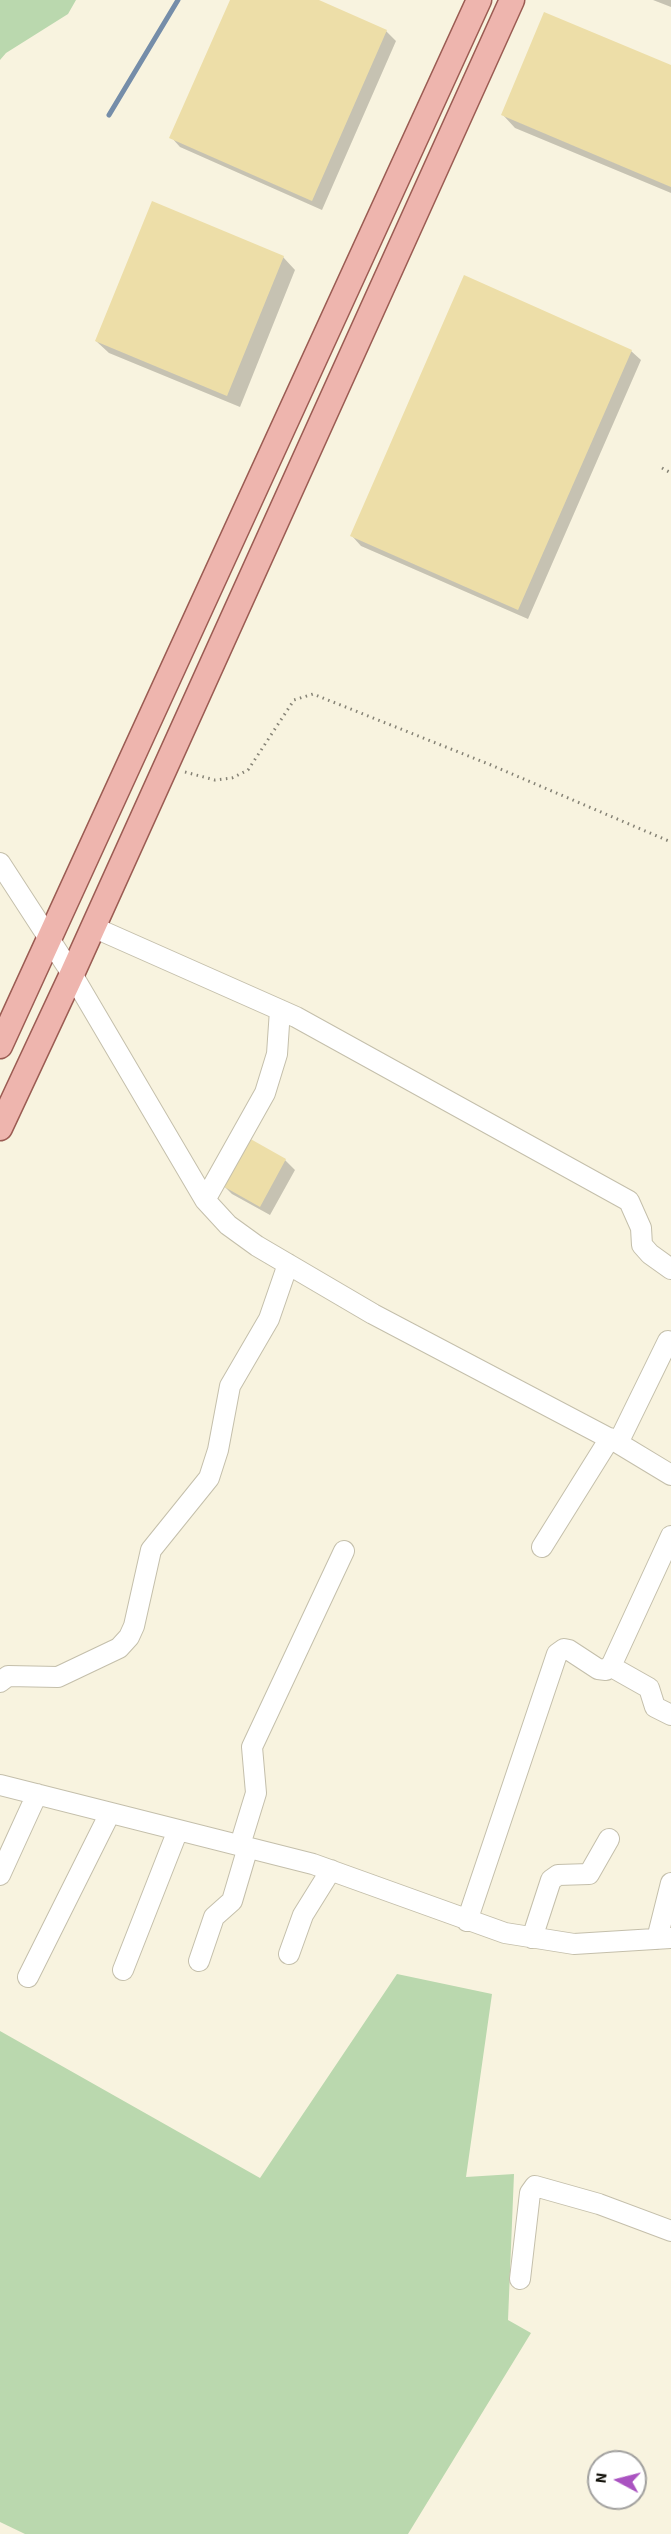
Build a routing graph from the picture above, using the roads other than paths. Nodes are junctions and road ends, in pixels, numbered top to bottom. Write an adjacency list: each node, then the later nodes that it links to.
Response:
1 (479, 0): 5 (main road)
2 (512, 0): 4 (main road)
3 (0, 863): 5 (street)
4 (93, 927): 6 (main road); 7 (street)
5 (50, 939): 6 (street); 8 (main road)
6 (72, 974): 9 (main road); 10 (street)
7 (280, 1010): 10 (street); 12 (street)
8 (0, 1046)
9 (0, 1128)
10 (205, 1200): 11 (street)
11 (288, 1264): 14 (street); 20 (street)
12 (671, 1269)
13 (669, 1341): 14 (street)
14 (614, 1440): 15 (street); 17 (street)
15 (671, 1475)
16 (671, 1536): 19 (street)
17 (542, 1546)
18 (344, 1551): 27 (street)
19 (610, 1666): 21 (street); 31 (street)
20 (0, 1682)
21 (671, 1715)
22 (0, 1785): 23 (street)
23 (37, 1794): 24 (street); 29 (street)
24 (110, 1813): 25 (street); 37 (street)
25 (178, 1830): 27 (street); 36 (street)
26 (609, 1839): 32 (street)
27 (244, 1846): 28 (street); 35 (street)
28 (331, 1870): 31 (street); 34 (street)
29 (0, 1875)
30 (671, 1883): 33 (street)
31 (467, 1921): 32 (street)
32 (532, 1938): 33 (street)
33 (664, 1939)
34 (289, 1954)
35 (199, 1961)
36 (123, 1970)
37 (28, 1977)
38 (671, 2231): 39 (street)
39 (520, 2279)

